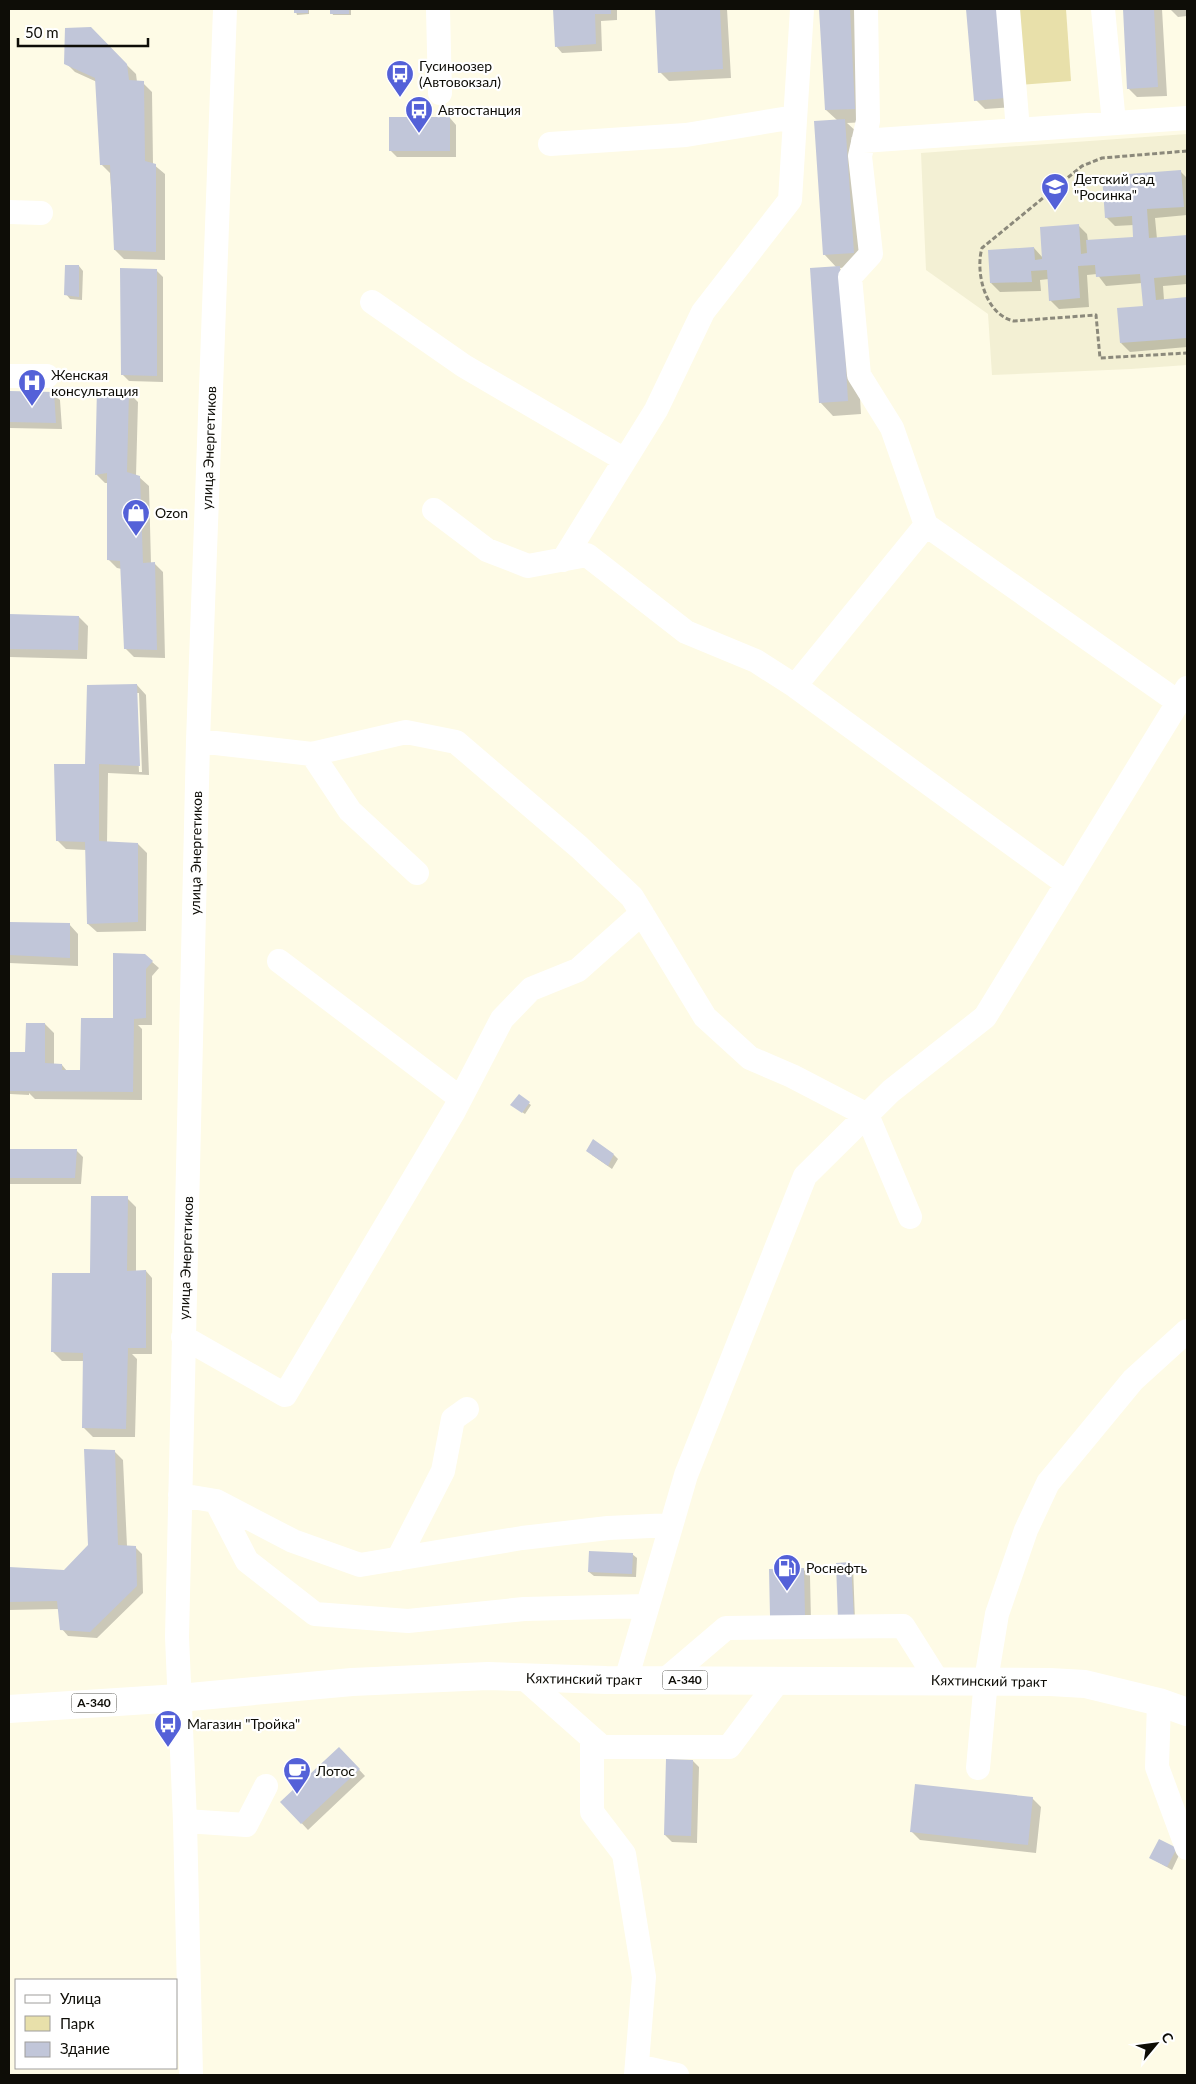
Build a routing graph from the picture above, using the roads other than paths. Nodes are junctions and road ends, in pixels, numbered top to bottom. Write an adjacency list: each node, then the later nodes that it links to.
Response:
1 (225, 9): 25 (street, улица Энергетиков)
2 (438, 9): 7 (street)
3 (802, 9): 8 (street)
4 (866, 9): 12 (street)
5 (1008, 9): 11 (street)
6 (1104, 9): 10 (street)
7 (440, 93)
8 (795, 117): 13 (street); 19 (street)
9 (1187, 118): 10 (street)
10 (1114, 123): 11 (street)
11 (1018, 130): 12 (street)
12 (863, 142): 21 (street)
13 (550, 144)
14 (9, 212): 15 (street)
15 (41, 213)
16 (372, 302): 19 (street)
17 (9, 376): 18 (street)
18 (47, 376)
19 (625, 460): 22 (street)
20 (434, 510): 22 (street)
21 (926, 525): 23 (street); 24 (street)
22 (563, 560): 23 (street)
23 (795, 686): 28 (street)
24 (1183, 695): 28 (street)
25 (198, 741): 26 (street); 35 (street, улица Энергетиков)
26 (312, 754): 27 (street); 29 (street)
27 (418, 873)
28 (1067, 884): 32 (street)
29 (642, 914): 31 (street); 32 (street)
30 (279, 961): 31 (street)
31 (460, 1098): 35 (street)
32 (867, 1115): 33 (street); 39 (street)
33 (910, 1217)
34 (1187, 1331): 47 (street)
35 (184, 1337): 37 (street, улица Энергетиков)
36 (467, 1409): 40 (street)
37 (180, 1494): 38 (street); 48 (street, улица Энергетиков)
38 (216, 1501): 40 (street); 41 (street)
39 (671, 1525): 40 (street); 41 (street)
40 (398, 1559)
41 (647, 1606): 43 (street)
42 (523, 1678): 43 (highway, Кяхтинский тракт / А-340); 48 (highway, Кяхтинский тракт / А-340); 52 (street)
43 (626, 1680): 44 (highway, Кяхтинский тракт / А-340)
44 (665, 1680): 45 (highway, Кяхтинский тракт / А-340); 46 (street)
45 (779, 1680): 46 (highway, Кяхтинский тракт / А-340); 52 (street)
46 (937, 1680): 47 (highway, Кяхтинский тракт / А-340)
47 (986, 1680): 49 (highway, Кяхтинский тракт / А-340); 53 (street)
48 (179, 1698): 50 (highway, Кяхтинский тракт / А-340); 55 (street, улица Энергетиков)
49 (1159, 1702): 51 (highway, Кяхтинский тракт / А-340); 56 (street)
50 (9, 1708)
51 (1187, 1712)
52 (592, 1738): 57 (street)
53 (978, 1768)
54 (266, 1786): 55 (street)
55 (185, 1822): 58 (street, улица Энергетиков)
56 (1187, 1848)
57 (637, 2071): 59 (street)
58 (191, 2075)
59 (676, 2075)

